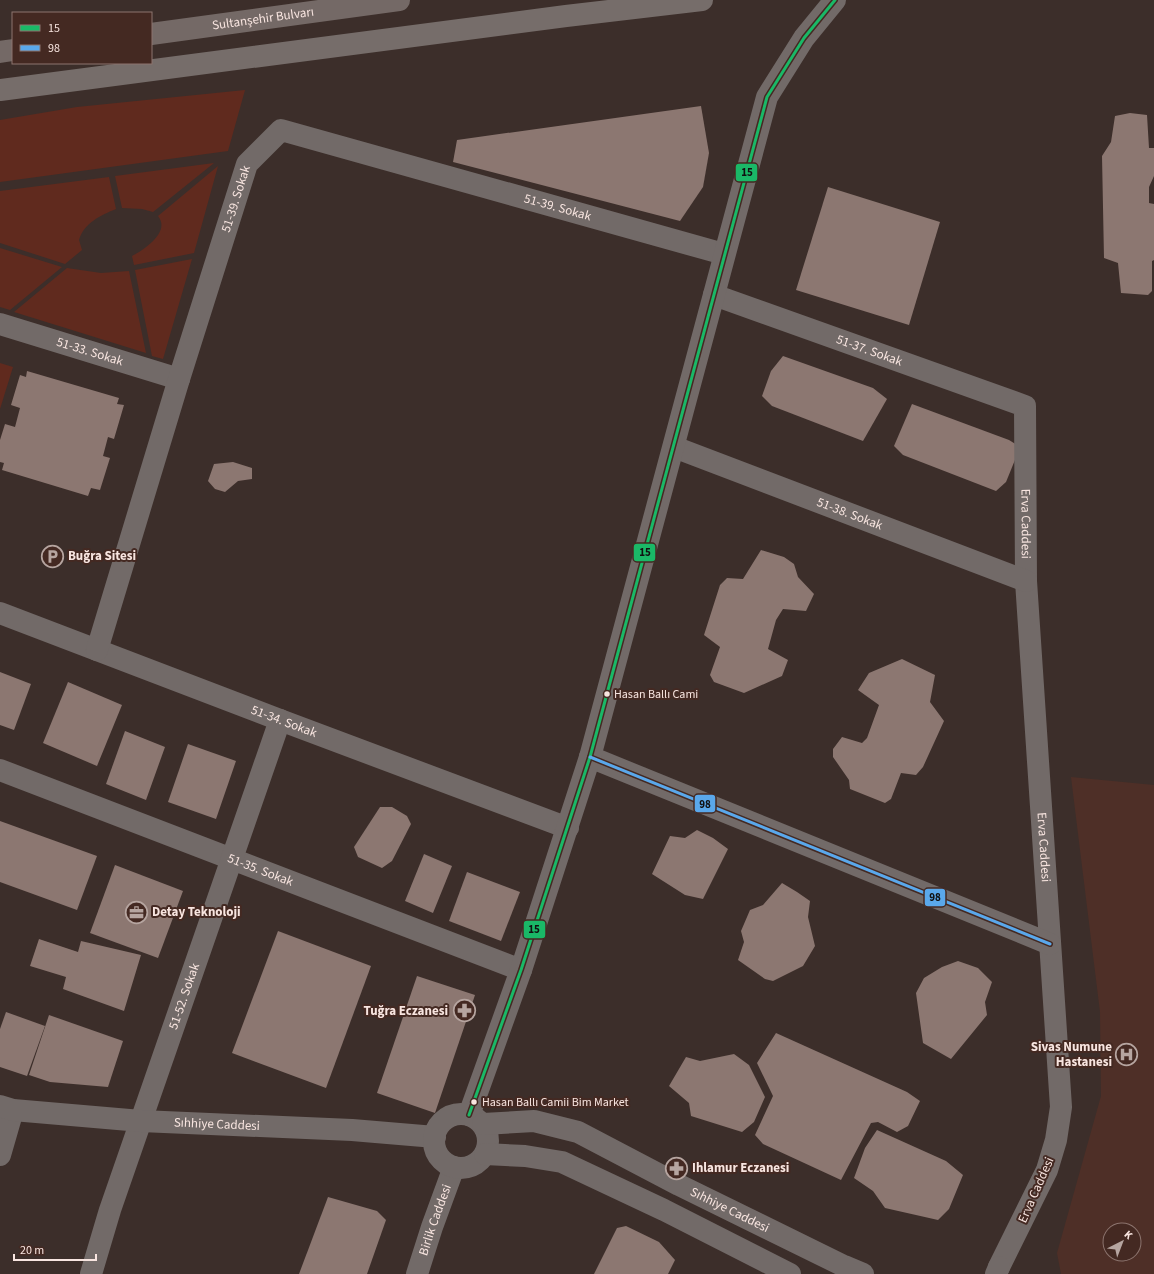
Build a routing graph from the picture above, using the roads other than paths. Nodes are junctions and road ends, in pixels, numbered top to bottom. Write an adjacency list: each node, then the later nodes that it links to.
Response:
1 (399, 0): 4 (highway, Sultanşehir Bulvarı)
2 (702, 0): 7 (main road)
3 (835, 0): 8 (street)
4 (152, 34)
5 (12, 50): 6 (highway)
6 (0, 52)
7 (0, 90)
8 (724, 254): 9 (street); 11 (street, 51-39. Sokak)
9 (714, 295): 12 (street, 51-37. Sokak); 13 (street)
10 (0, 324): 11 (street, 51-33. Sokak)
11 (179, 378): 16 (street, 51-39. Sokak)
12 (1025, 406): 14 (street, Erva Caddesi)
13 (674, 447): 14 (street, 51-38. Sokak); 18 (street)
14 (1026, 581): 22 (street, Erva Caddesi)
15 (0, 613): 16 (street, 51-34. Sokak)
16 (97, 650): 17 (street, 51-34. Sokak)
17 (280, 720): 20 (street, 51-34. Sokak); 21 (street, 51-52. Sokak)
18 (590, 757): 20 (street); 22 (street)
19 (0, 770): 21 (street, 51-35. Sokak)
20 (568, 828): 23 (street)
21 (232, 859): 23 (street, 51-35. Sokak); 26 (street, 51-52. Sokak)
22 (1050, 944): 31 (street, Erva Caddesi)
23 (520, 970): 25 (street)
24 (6, 1108): 26 (street, Sıhhiye Caddesi); 29 (street)
25 (476, 1119): 27 (street); 28 (street); 35 (street, Sıhhiye Caddesi)
26 (141, 1121): 27 (street, Sıhhiye Caddesi); 32 (street, 51-52. Sokak)
27 (435, 1137): 30 (street)
28 (485, 1154): 30 (street); 34 (street)
29 (0, 1155)
30 (454, 1167): 33 (street, Birlik Caddesi)
31 (998, 1271)
32 (92, 1274)
33 (417, 1274)
34 (790, 1274)
35 (863, 1274)

